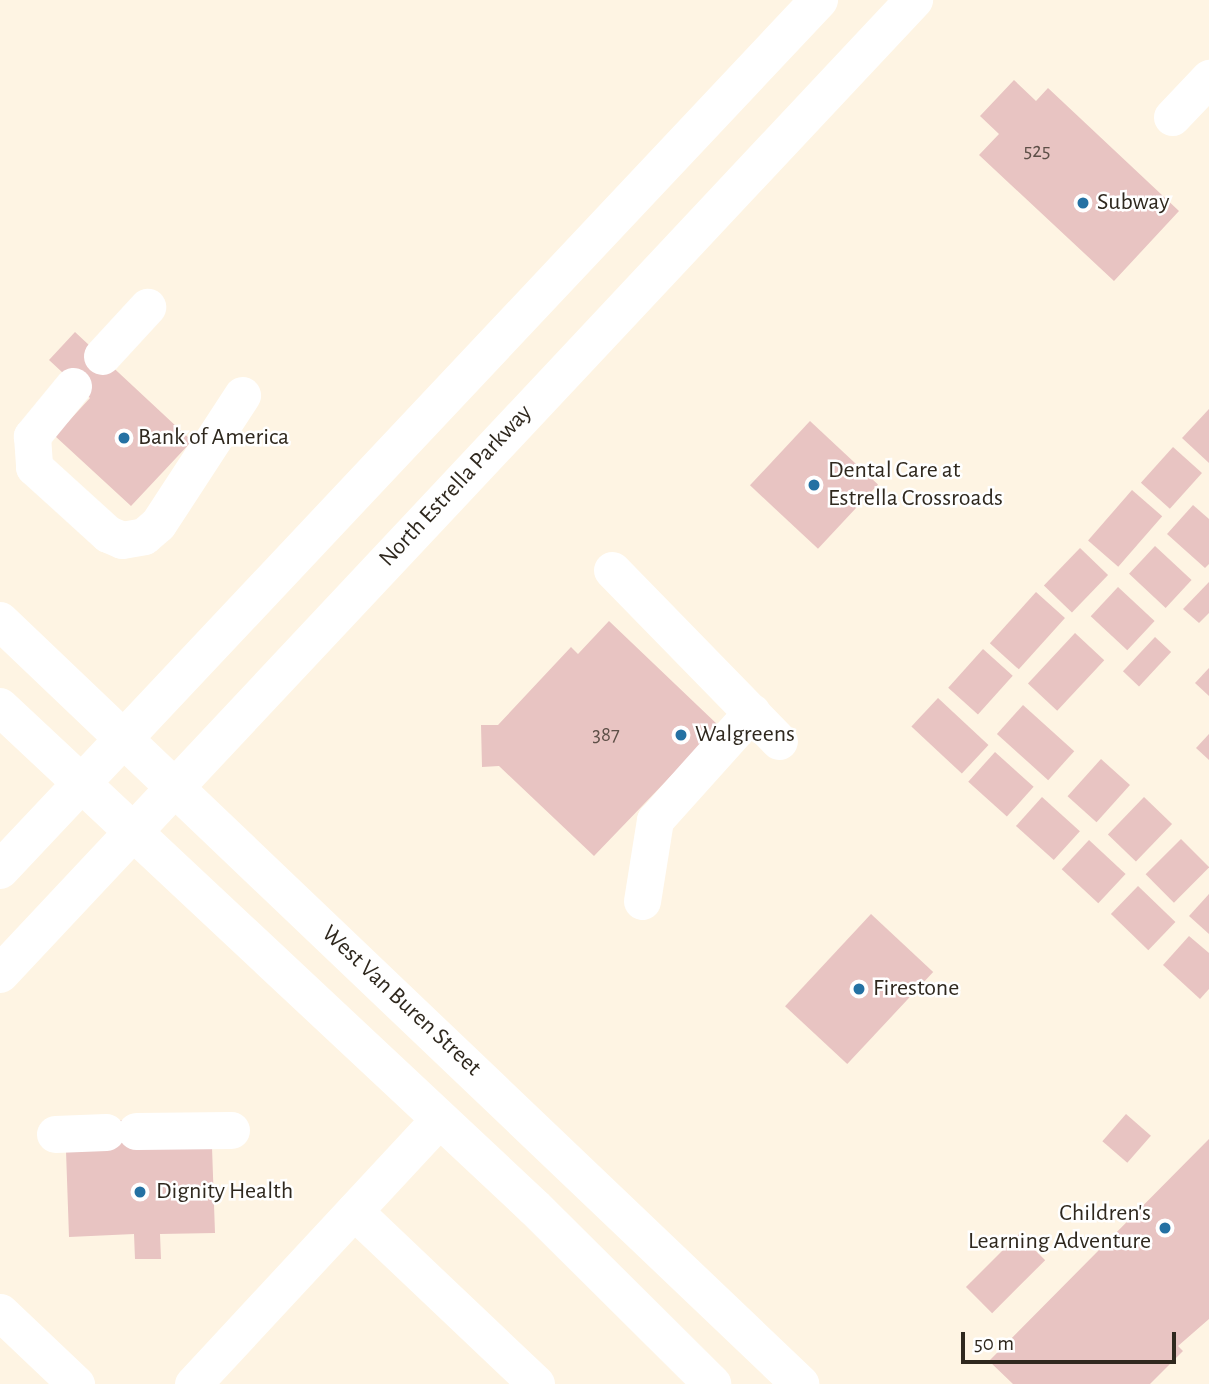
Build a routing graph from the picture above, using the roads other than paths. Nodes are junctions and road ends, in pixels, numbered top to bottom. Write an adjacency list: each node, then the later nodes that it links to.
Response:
1 (818, 0): 13 (main road)
2 (914, 0): 16 (main road, North Estrella Parkway)
3 (1209, 78): 4 (lane)
4 (1172, 117)
5 (147, 307): 6 (lane)
6 (102, 356)
7 (73, 386): 8 (lane)
8 (242, 395)
9 (612, 570): 12 (lane)
10 (0, 621): 13 (main road, West Van Buren Street)
11 (0, 707): 15 (main road)
12 (752, 712): 14 (lane); 19 (lane)
13 (122, 738): 15 (main road); 16 (main road, West Van Buren Street)
14 (779, 741)
15 (81, 783): 17 (main road); 18 (main road)
16 (173, 787): 17 (main road, North Estrella Parkway); 26 (main road, West Van Buren Street)
17 (134, 832): 20 (main road, North Estrella Parkway); 21 (main road)
18 (0, 870)
19 (642, 901)
20 (0, 974)
21 (439, 1119): 24 (lane); 27 (main road)
22 (231, 1130): 23 (lane)
23 (55, 1133)
24 (354, 1211): 29 (lane); 30 (lane)
25 (0, 1312): 28 (lane)
26 (743, 1328): 27 (main road); 31 (main road, West Van Buren Street)
27 (706, 1379)
28 (76, 1384)
29 (193, 1384)
30 (536, 1384)
31 (800, 1384)

